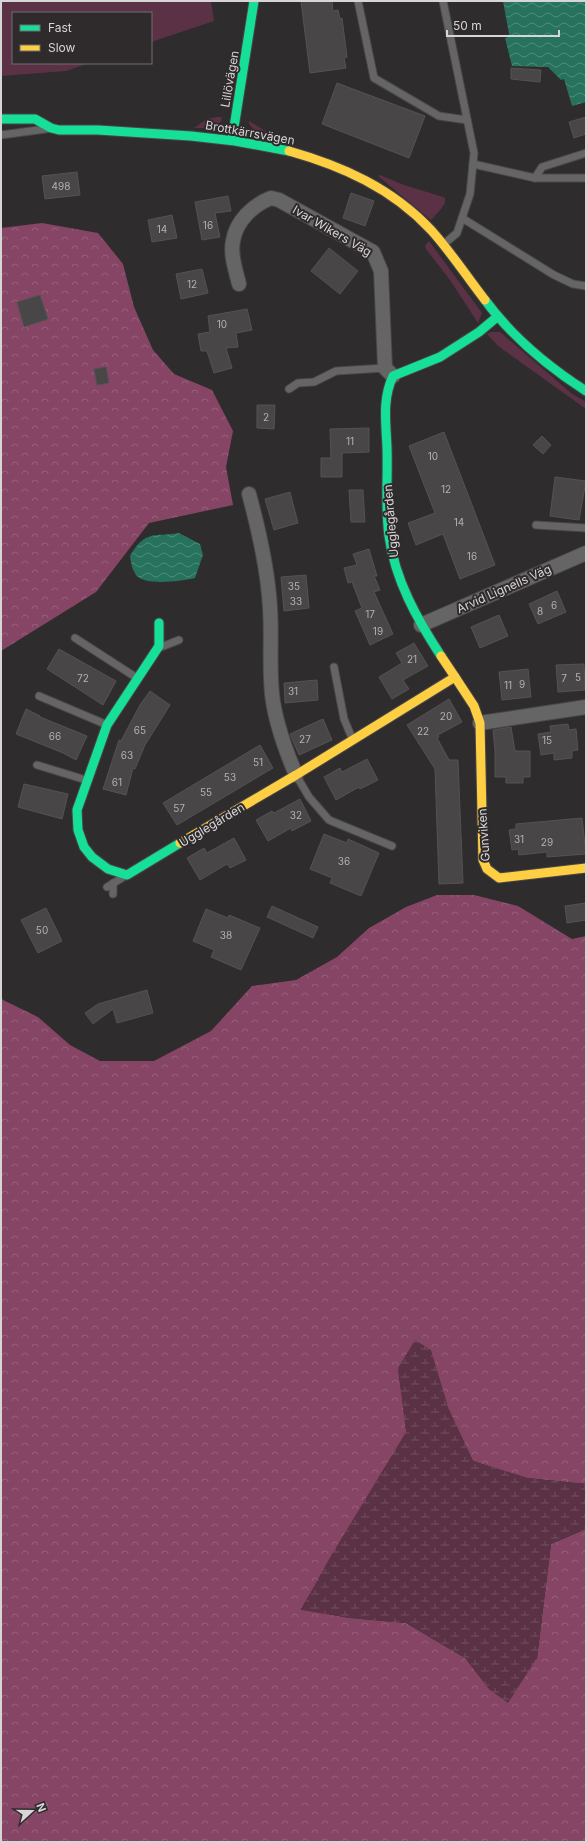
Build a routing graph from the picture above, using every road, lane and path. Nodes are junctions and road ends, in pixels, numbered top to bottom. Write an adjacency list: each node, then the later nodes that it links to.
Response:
1 (254, 1): 5 (street, Lillövägen)
2 (358, 1): 7 (lane)
3 (443, 1): 7 (lane)
4 (246, 8): 5 (lane)
5 (252, 22): 10 (street, Lillövägen)
6 (1, 119): 8 (street)
7 (467, 120): 12 (lane)
8 (51, 129): 9 (lane); 10 (street, Brottkärrsvägen)
9 (1, 135)
10 (232, 140): 16 (street, Brottkärrsvägen)
11 (586, 153): 13 (lane)
12 (473, 164): 13 (lane); 15 (lane)
13 (535, 178): 14 (lane)
14 (586, 178)
15 (462, 218): 16 (lane); 18 (lane)
16 (443, 246): 19 (street, Brottkärrsvägen)
17 (240, 284): 20 (street, Ivar Wikers Väg)
18 (586, 286)
19 (497, 316): 20 (street); 22 (street, Brottkärrsvägen)
20 (389, 372): 21 (lane); 28 (street, Ugglegården)
21 (289, 389)
22 (586, 391)
23 (249, 494): 41 (street)
24 (536, 525): 25 (lane)
25 (586, 528)
26 (586, 552): 28 (street, Arvid Lignells Väg)
27 (159, 623): 31 (street)
28 (421, 625): 33 (street, Ugglegården)
29 (75, 638): 34 (lane)
30 (179, 640): 31 (lane)
31 (157, 648): 34 (street)
32 (334, 667): 39 (lane)
33 (455, 677): 37 (street, Gunviken); 39 (street, Ugglegården)
34 (138, 678): 38 (street)
35 (39, 696): 38 (lane)
36 (586, 707): 37 (street)
37 (480, 722): 44 (street, Gunviken)
38 (107, 725): 42 (street)
39 (353, 740): 41 (street, Ugglegården)
40 (37, 765): 42 (lane)
41 (296, 775): 43 (lane); 45 (street, Ugglegården)
42 (86, 780): 45 (street)
43 (392, 846)
44 (586, 868)
45 (127, 875): 46 (lane, Ugglegården)
46 (113, 894)

